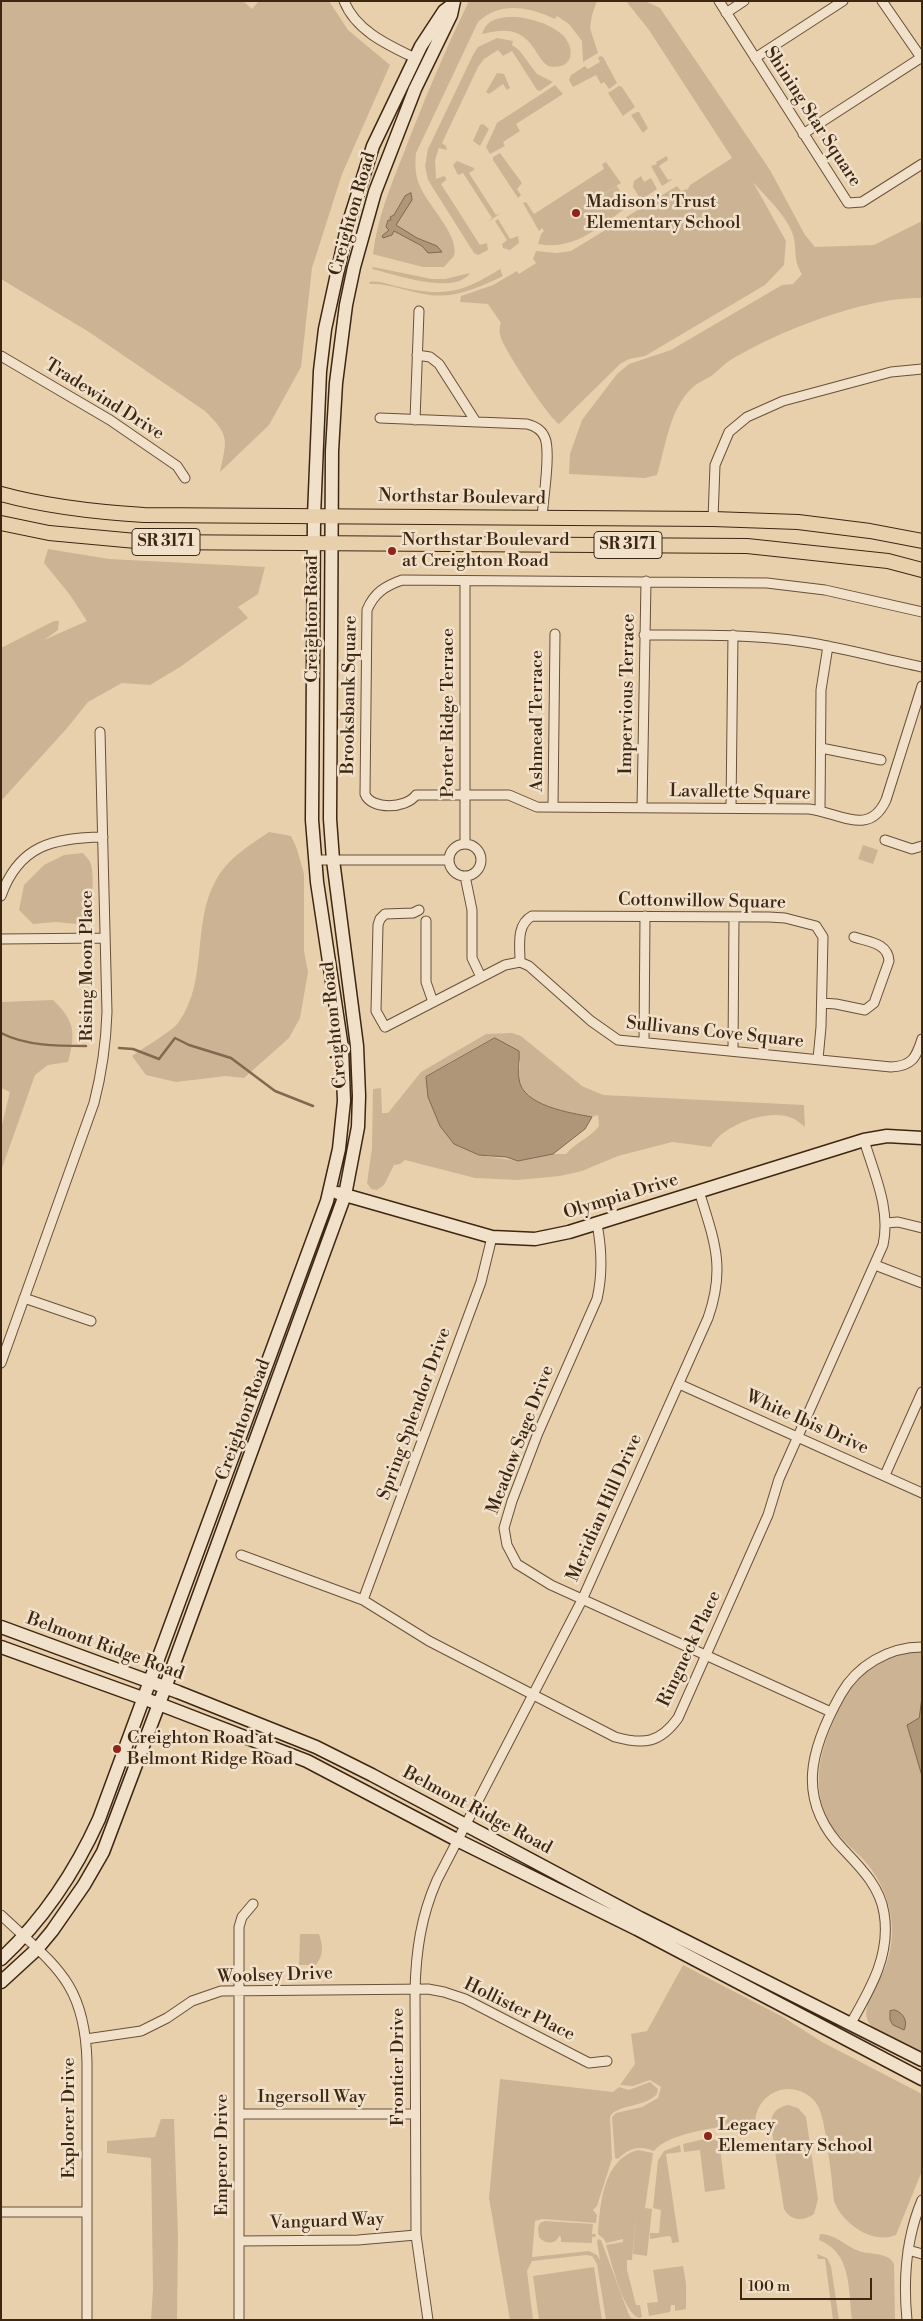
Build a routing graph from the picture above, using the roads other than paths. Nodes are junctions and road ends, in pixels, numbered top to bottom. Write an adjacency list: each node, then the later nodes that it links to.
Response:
1 (344, 1): 8 (street)
2 (719, 1): 7 (street, Shining Star Square)
3 (744, 1): 7 (street)
4 (843, 1): 9 (street)
5 (882, 1): 10 (street)
6 (453, 3): 8 (street, Creighton Road); 23 (street, Creighton Road)
7 (726, 13): 9 (street, Shining Star Square)
8 (415, 58): 22 (street, Creighton Road)
9 (755, 58): 11 (street, Shining Star Square)
10 (921, 58): 11 (street)
11 (803, 134): 12 (street, Shining Star Square)
12 (922, 164)
13 (419, 311): 14 (street)
14 (418, 355): 18 (street); 19 (street)
15 (1, 356): 20 (street, Tradewind Drive)
16 (922, 369): 25 (street)
17 (380, 418): 18 (street)
18 (415, 420): 19 (street)
19 (476, 422): 24 (street)
20 (185, 478)
21 (1, 494): 22 (main road, Northstar Boulevard / SR 3171)
22 (314, 516): 23 (main road, Northstar Boulevard / SR 3171); 29 (street, Creighton Road)
23 (332, 516): 24 (main road, Northstar Boulevard / SR 3171); 28 (street, Creighton Road)
24 (542, 518): 25 (main road, Northstar Boulevard / SR 3171)
25 (713, 519): 27 (main road, Northstar Boulevard / SR 3171)
26 (1, 523): 29 (main road, SR 3171)
27 (922, 542)
28 (332, 543): 29 (main road, SR 3171); 30 (main road, SR 3171); 54 (street, Creighton Road)
29 (314, 544): 53 (street, Creighton Road)
30 (922, 570)
31 (466, 581): 32 (street, Brooksbank Square); 44 (street, Porter Ridge Terrace); 44 (street, Brooksbank Square)
32 (646, 581): 33 (street, Brooksbank Square); 35 (street, Impervious Terrace)
33 (922, 612)
34 (555, 634): 45 (street, Ashmead Terrace)
35 (644, 635): 36 (street); 46 (street, Impervious Terrace)
36 (733, 636): 37 (street); 47 (street)
37 (828, 646): 38 (street); 42 (street)
38 (922, 667)
39 (922, 686): 40 (street, Lavallette Square)
40 (918, 713): 48 (street, Lavallette Square)
41 (100, 732): 49 (street, Rising Moon Place)
42 (821, 748): 43 (street); 48 (street)
43 (881, 760)
44 (464, 796): 45 (street, Lavallette Square); 51 (street, Porter Ridge Terrace)
45 (554, 807): 46 (street, Lavallette Square)
46 (642, 808): 47 (street, Lavallette Square)
47 (731, 808): 48 (street, Lavallette Square)
48 (820, 810)
49 (103, 836): 57 (street); 63 (street, Rising Moon Place)
50 (884, 840): 52 (street)
51 (465, 844): 55 (street); 56 (street)
52 (922, 846)
53 (316, 860): 54 (street); 75 (street, Creighton Road)
54 (333, 860): 55 (street); 77 (street, Creighton Road)
55 (449, 860): 56 (street)
56 (465, 876): 66 (street)
57 (1, 896)
58 (419, 910): 67 (street)
59 (645, 916): 60 (street, Cottonwillow Square); 65 (street, Cottonwillow Square); 70 (street)
60 (734, 917): 68 (street, Cottonwillow Square); 71 (street)
61 (426, 921): 67 (street)
62 (854, 937): 68 (street)
63 (105, 938): 64 (street); 84 (street, Rising Moon Place)
64 (1, 939)
65 (520, 962): 66 (street); 70 (street, Sullivans Cove Square)
66 (481, 977): 67 (street)
67 (433, 1002)
68 (822, 1003): 72 (street, Cottonwillow Square)
69 (922, 1039): 72 (street, Sullivans Cove Square)
70 (644, 1042): 71 (street, Sullivans Cove Square)
71 (733, 1051): 72 (street, Sullivans Cove Square)
72 (818, 1060)
73 (922, 1138): 74 (street, Olympia Drive)
74 (864, 1140): 76 (street, Olympia Drive); 78 (street, Ringneck Place)
75 (330, 1190): 77 (street, Olympia Drive); 99 (street, Creighton Road)
76 (699, 1191): 79 (street, Olympia Drive); 87 (street, Meridian Hill Drive)
77 (345, 1195): 81 (street, Olympia Drive); 100 (street, Creighton Road)
78 (886, 1223): 80 (street); 82 (street, Ringneck Place)
79 (597, 1224): 81 (street, Olympia Drive); 94 (street, Meadow Sage Drive)
80 (922, 1228)
81 (492, 1237): 93 (street, Spring Splendor Drive)
82 (875, 1264): 83 (street); 89 (street, Ringneck Place)
83 (922, 1283)
84 (24, 1298): 85 (street); 86 (street, Rising Moon Place)
85 (91, 1321)
86 (1, 1363)
87 (679, 1384): 89 (street, White Ibis Drive); 94 (street, Meridian Hill Drive)
88 (922, 1392): 90 (street)
89 (797, 1437): 90 (street, White Ibis Drive); 98 (street, Ringneck Place)
90 (885, 1475): 91 (street, White Ibis Drive)
91 (922, 1493)
92 (241, 1555): 93 (street, Ringneck Place)
93 (363, 1600): 101 (street, Ringneck Place)
94 (582, 1600): 98 (street, Meadow Sage Drive); 101 (street, Meridian Hill Drive)
95 (1, 1627): 99 (street, Belmont Ridge Road)
96 (1, 1647): 102 (street, Belmont Ridge Road)
97 (922, 1647): 104 (street)
98 (706, 1655): 101 (street, Ringneck Place); 104 (street, Meadow Sage Drive)
99 (149, 1682): 100 (street, Belmont Ridge Road); 102 (street, Creighton Road)
100 (165, 1688): 103 (street, Creighton Road); 105 (street, Belmont Ridge Road)
101 (533, 1695): 105 (street, Meridian Hill Drive)
102 (142, 1698): 103 (street, Belmont Ridge Road); 109 (street, Creighton Road)
103 (159, 1704): 106 (street, Belmont Ridge Road); 110 (street, Creighton Road)
104 (831, 1712): 115 (street)
105 (466, 1824): 106 (street, Frontier Drive); 115 (street, Belmont Ridge Road)
106 (457, 1840): 114 (street, Frontier Drive); 119 (street, Belmont Ridge Road)
107 (253, 1904): 113 (street, Emperor Drive)
108 (1, 1915): 109 (street, Explorer Drive)
109 (24, 1937): 110 (street, Explorer Drive); 111 (street, Creighton Road)
110 (37, 1949): 112 (street, Creighton Road); 116 (street, Explorer Drive)
111 (1, 1959)
112 (1, 1982)
113 (239, 1990): 114 (street, Woolsey Drive); 116 (street, Woolsey Drive); 120 (street, Emperor Drive)
114 (415, 1990): 118 (street, Hollister Place); 121 (street, Frontier Drive)
115 (851, 2023): 117 (street, Belmont Ridge Road)
116 (86, 2039): 124 (street, Explorer Drive)
117 (922, 2060)
118 (607, 2061)
119 (922, 2079)
120 (239, 2114): 121 (street, Ingersoll Way); 126 (street, Emperor Drive)
121 (414, 2114): 125 (street, Frontier Drive)
122 (922, 2200): 127 (street)
123 (1, 2212): 124 (street)
124 (87, 2212): 129 (street, Explorer Drive)
125 (416, 2234): 126 (street, Vanguard Way); 131 (street, Frontier Drive)
126 (239, 2240): 130 (street, Emperor Drive)
127 (908, 2250): 128 (street); 132 (street)
128 (922, 2254)
129 (87, 2320)
130 (239, 2320)
131 (428, 2320)
132 (907, 2320)

